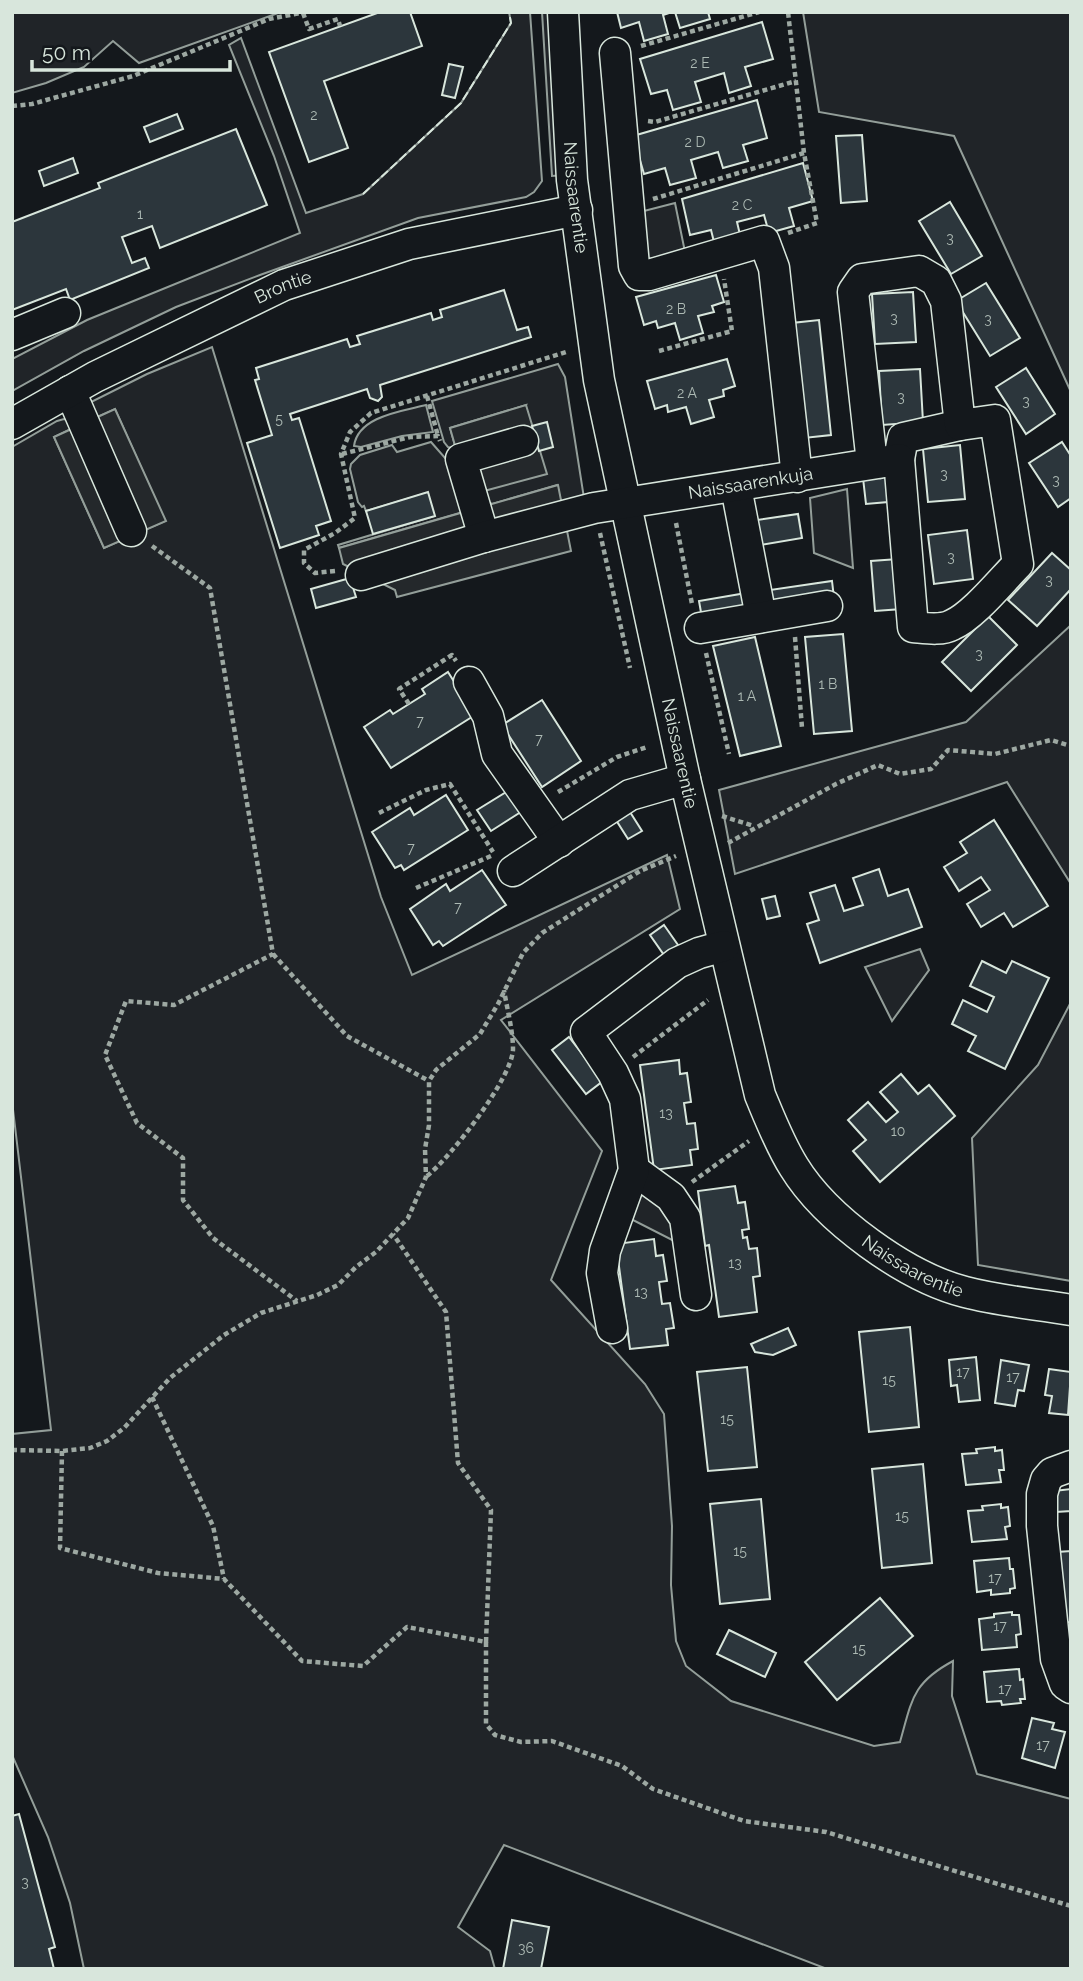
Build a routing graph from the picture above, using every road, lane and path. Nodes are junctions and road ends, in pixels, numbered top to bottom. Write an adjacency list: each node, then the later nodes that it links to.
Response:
1 (564, 12): 12 (street, Naissaarentie)
2 (759, 12): 6 (path)
3 (788, 12): 7 (path)
4 (304, 13): 5 (path); 8 (path)
5 (340, 26)
6 (615, 53): 9 (street)
7 (796, 81): 9 (path); 10 (path)
8 (12, 106)
9 (621, 120): 11 (street)
10 (804, 153): 11 (path); 13 (path)
11 (629, 206): 14 (street)
12 (577, 210): 19 (street, Brontie); 30 (street, Naissaarentie)
13 (764, 241): 14 (street); 28 (street)
14 (720, 253): 17 (path)
15 (65, 313): 16 (street)
16 (12, 335)
17 (659, 351)
18 (566, 352): 20 (path)
19 (70, 391): 21 (street, Brontie); 32 (street)
20 (427, 396): 23 (path); 25 (path)
21 (12, 424)
22 (960, 425): 27 (street); 27 (street); 27 (street)
23 (438, 436): 25 (path); 26 (path)
24 (523, 441): 26 (street)
25 (341, 454): 35 (path)
26 (461, 459): 33 (street)
27 (888, 461): 28 (street, Naissaarenkuja)
28 (797, 477): 29 (street, Naissaarenkuja)
29 (736, 486): 30 (street, Naissaarenkuja); 38 (street)
30 (624, 503): 33 (street, Naissaarenkuja); 45 (street, Naissaarentie)
31 (677, 530): 34 (path)
32 (131, 531): 56 (path)
33 (484, 537): 35 (street, Naissaarenkuja)
34 (680, 544)
35 (371, 572)
36 (827, 607): 37 (street)
37 (793, 612): 38 (street); 42 (path)
38 (761, 617): 39 (street)
39 (700, 628)
40 (469, 682): 41 (path); 46 (street)
41 (409, 704)
42 (802, 728)
43 (1071, 746): 49 (path)
44 (647, 747): 46 (path)
45 (685, 779): 50 (street); 55 (street, Naissaarentie)
46 (534, 807): 50 (street)
47 (379, 813): 54 (path)
48 (712, 813): 49 (path)
49 (755, 827): 51 (path)
50 (559, 842): 53 (street)
51 (720, 847)
52 (674, 856): 57 (path)
53 (513, 871)
54 (416, 888)
55 (724, 946): 59 (street); 68 (street, Naissaarentie)
56 (273, 954): 60 (path); 67 (path)
57 (504, 989): 60 (path); 63 (path)
58 (708, 1000): 59 (path)
59 (613, 1073): 62 (street)
60 (429, 1081): 63 (path)
61 (749, 1141): 64 (path)
62 (634, 1170): 64 (street); 69 (street)
63 (426, 1177): 65 (path)
64 (671, 1197): 66 (street)
65 (393, 1234): 67 (path); 75 (path)
66 (696, 1295)
67 (297, 1301): 70 (path)
68 (1071, 1310)
69 (612, 1328)
70 (152, 1397): 72 (path); 74 (path)
71 (12, 1450): 72 (path)
72 (62, 1451): 74 (path)
73 (1071, 1466): 76 (street)
74 (224, 1579): 75 (path)
75 (486, 1642): 77 (path)
76 (1071, 1688)
77 (1071, 1906)

